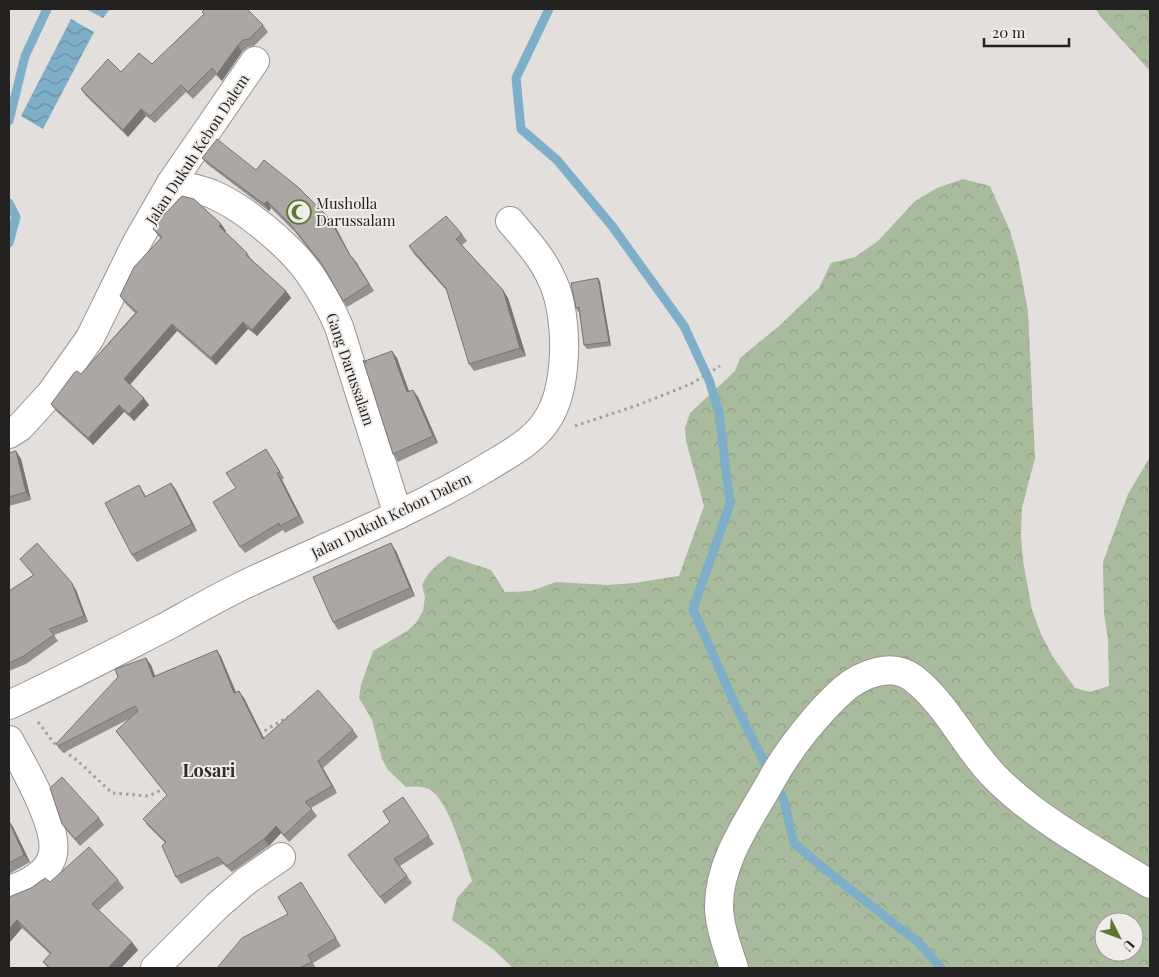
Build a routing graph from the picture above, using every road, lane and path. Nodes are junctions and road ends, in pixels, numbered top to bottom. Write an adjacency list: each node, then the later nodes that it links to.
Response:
1 (255, 61): 2 (street, Jalan Dukuh Kebon Dalem)
2 (171, 183): 5 (street, Jalan Dukuh Kebon Dalem); 7 (street, Gang Darussalam)
3 (510, 221): 6 (street, Jalan Dukuh Kebon Dalem)
4 (720, 366): 6 (path)
5 (9, 434)
6 (534, 436): 7 (street, Jalan Dukuh Kebon Dalem)
7 (398, 515): 8 (street, Jalan Dukuh Kebon Dalem)
8 (20, 700): 12 (path)
9 (295, 713): 10 (path)
10 (256, 736)
11 (9, 740): 15 (street)
12 (166, 787)
13 (280, 857): 16 (street)
14 (1150, 884): 17 (street)
15 (9, 890)
16 (155, 968)
17 (734, 968)

